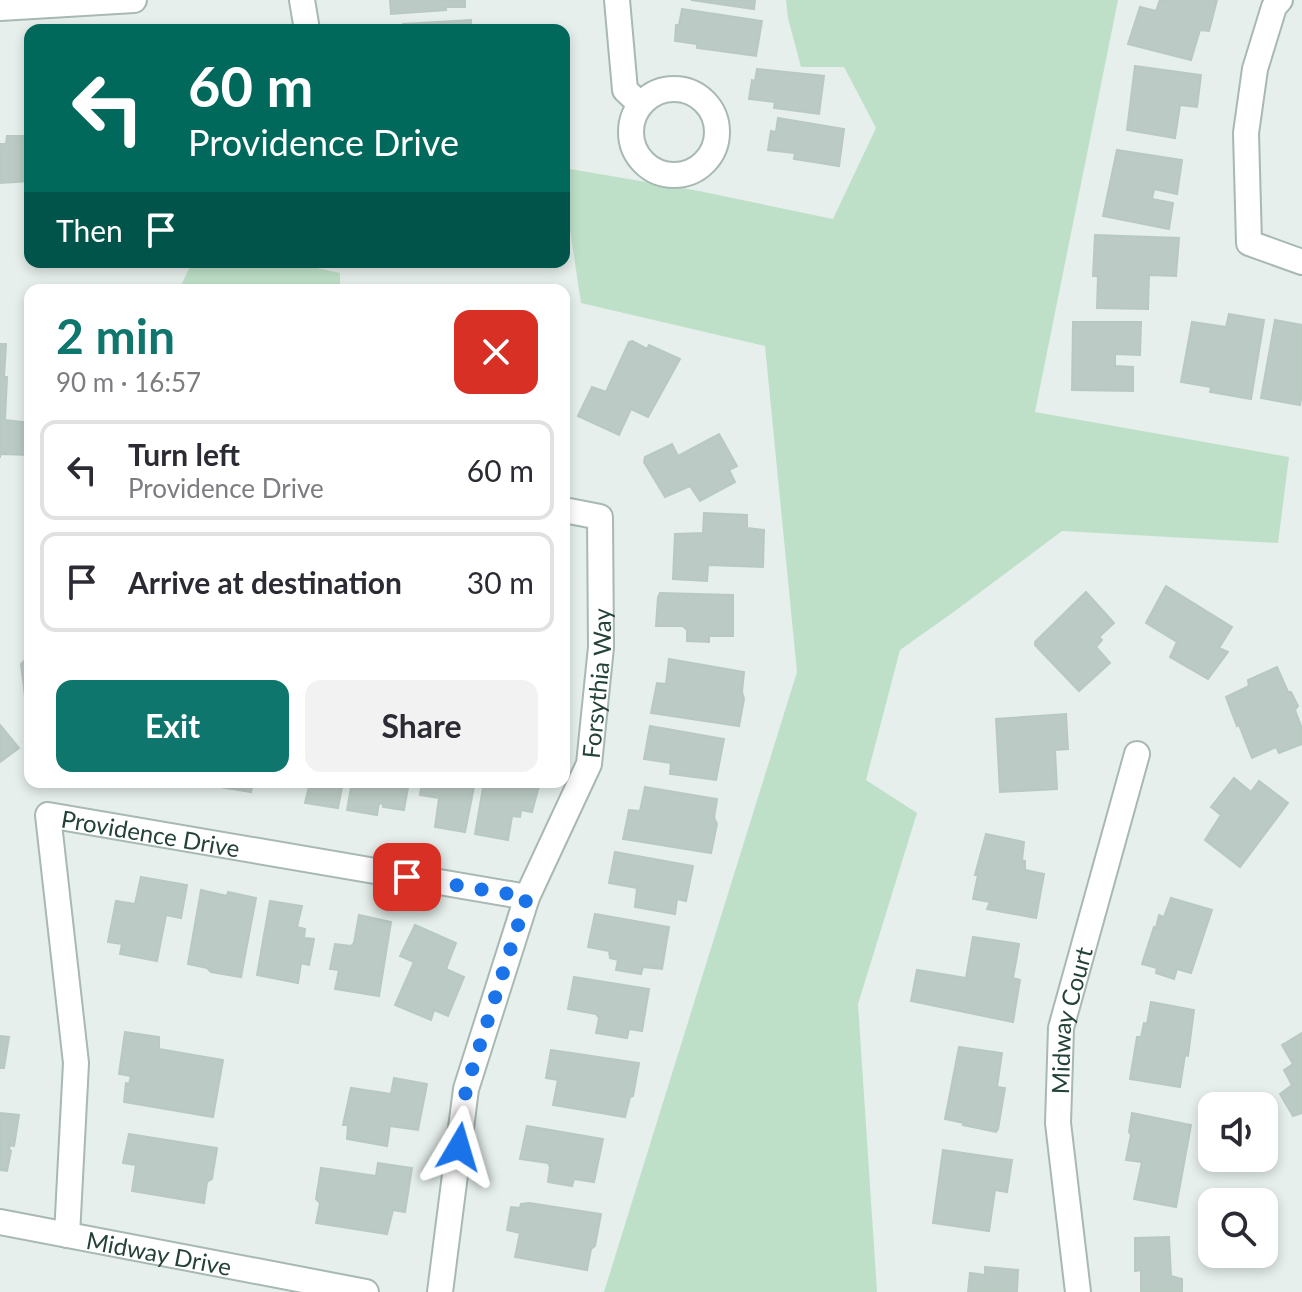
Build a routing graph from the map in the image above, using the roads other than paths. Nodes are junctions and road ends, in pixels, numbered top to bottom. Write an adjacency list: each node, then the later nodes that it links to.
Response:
1 (134, 0): 5 (street)
2 (302, 0): 6 (street)
3 (617, 0): 7 (street)
4 (1280, 0): 8 (street)
5 (0, 8)
6 (306, 24)
7 (640, 104)
8 (1302, 262)
9 (570, 511): 11 (street, Forsythia Way)
10 (1137, 754): 16 (street, Midway Court)
11 (527, 897): 13 (street, Providence Drive); 15 (street, Forsythia Way)
12 (0, 1222): 13 (street, Midway Drive)
13 (67, 1235): 14 (street, Midway Drive)
14 (366, 1292)
15 (440, 1292)
16 (1078, 1292)

